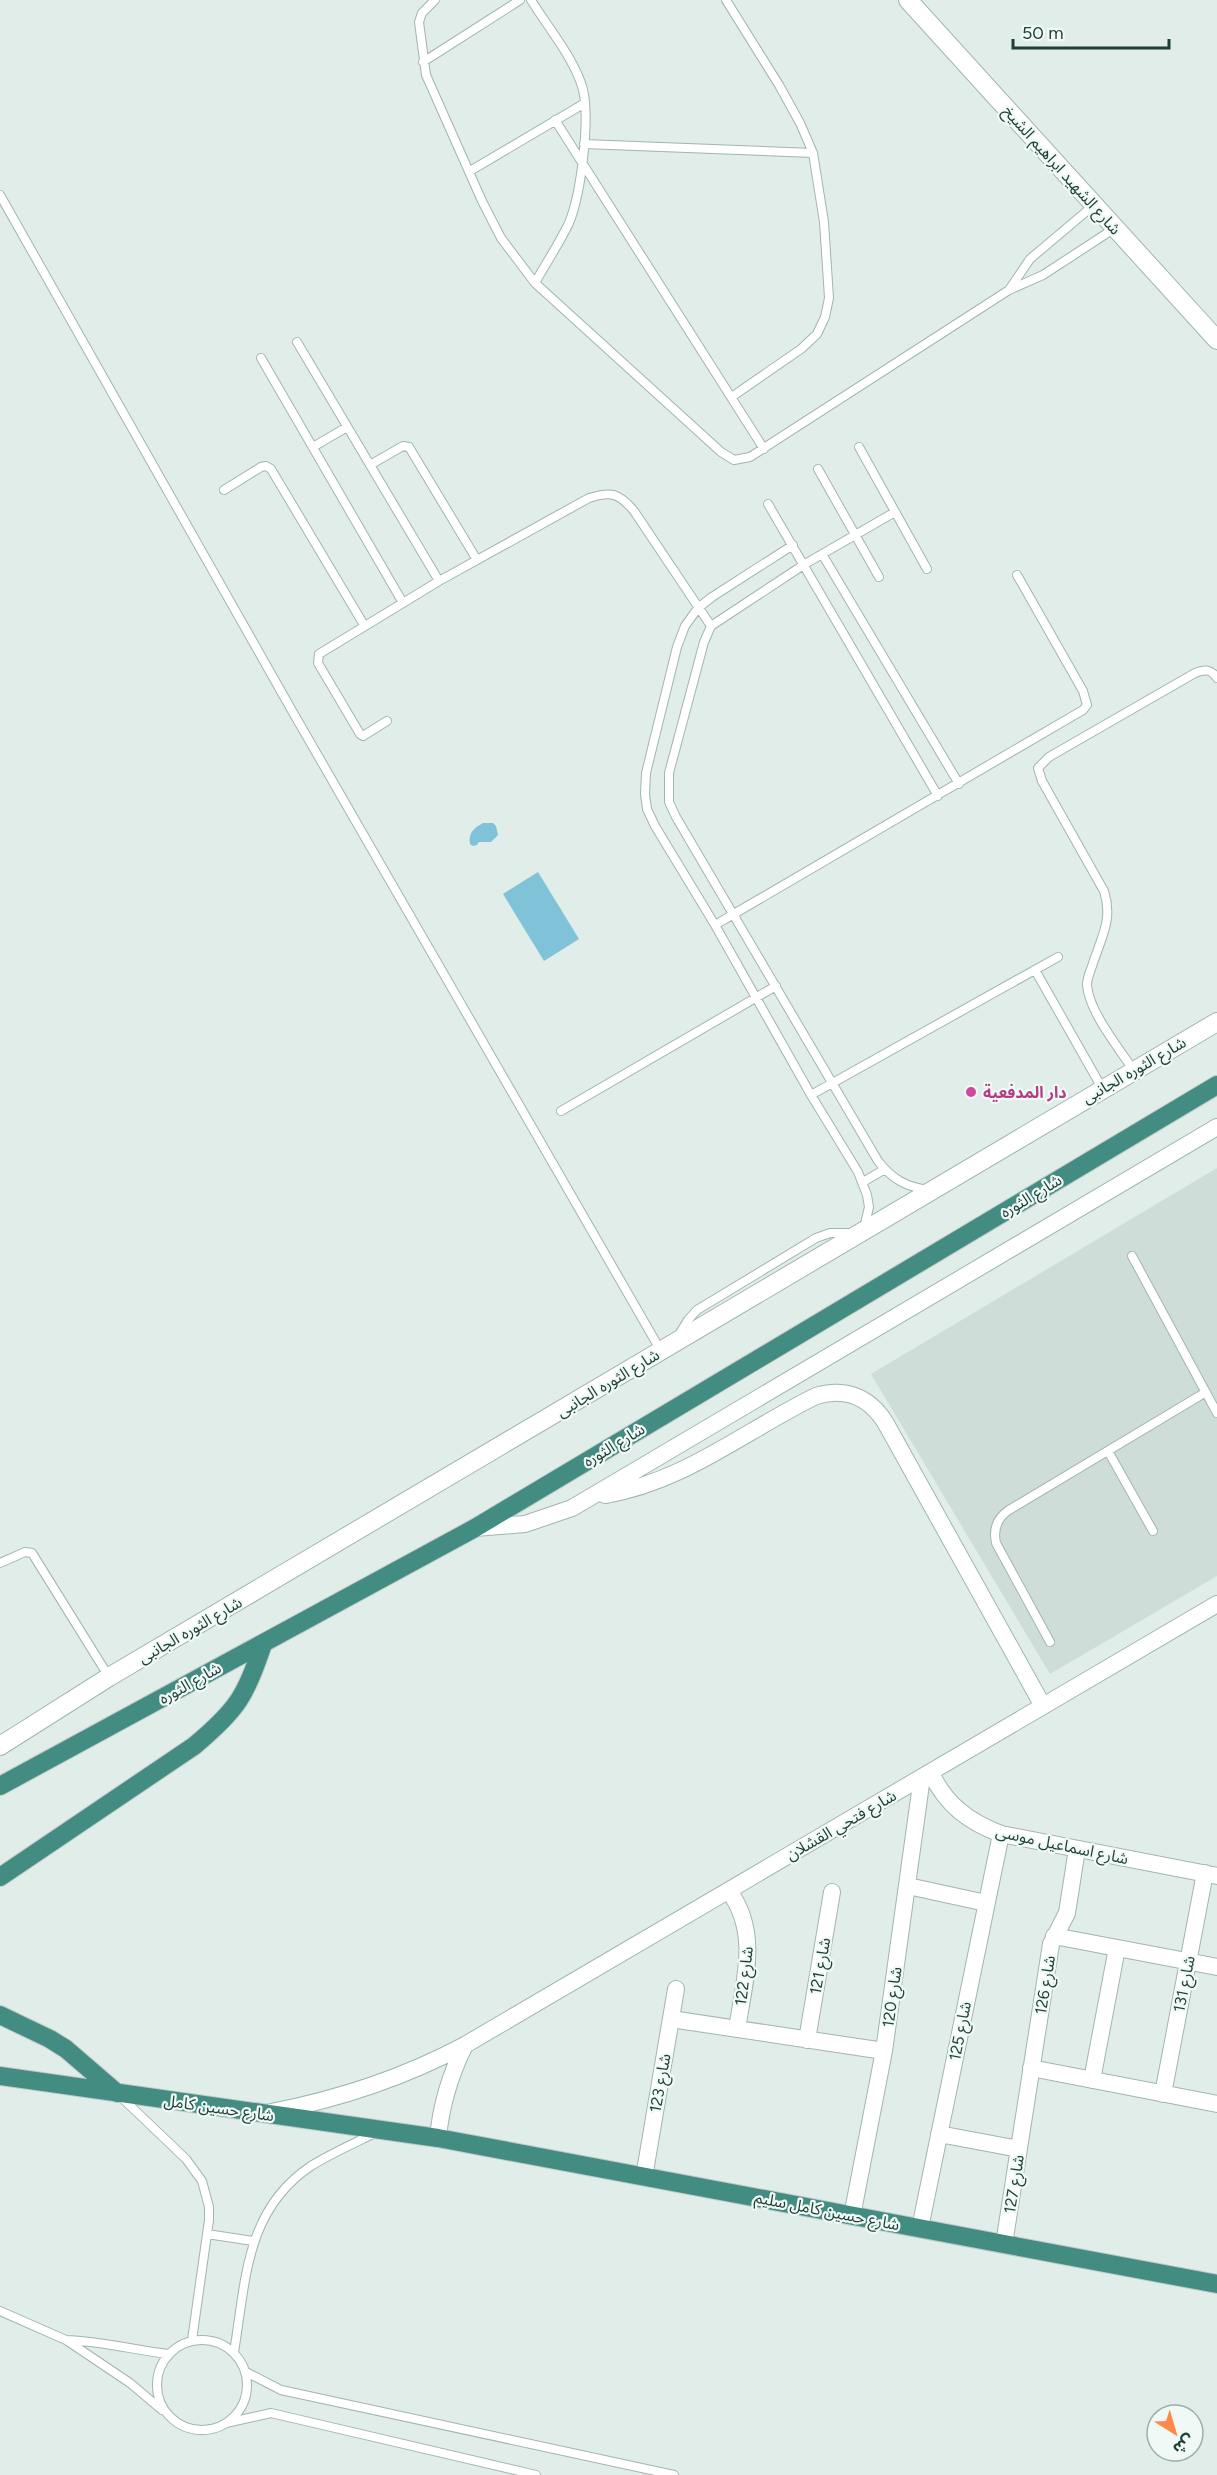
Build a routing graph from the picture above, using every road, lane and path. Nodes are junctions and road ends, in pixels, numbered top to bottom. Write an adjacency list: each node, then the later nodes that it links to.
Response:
1 (435, 0): 6 (lane)
2 (520, 0): 6 (lane)
3 (531, 0): 7 (lane)
4 (726, 0): 10 (lane)
5 (908, 0): 14 (street, شارع الشهيد ابراهيم الشيخ)
6 (423, 62): 12 (lane)
7 (585, 103): 8 (lane); 9 (lane)
8 (555, 120): 11 (lane); 12 (lane)
9 (584, 144): 10 (lane); 11 (lane)
10 (813, 153): 21 (lane)
11 (583, 161): 16 (lane); 21 (lane)
12 (470, 171): 16 (lane)
13 (0, 195): 67 (lane)
14 (1094, 205): 15 (street, شارع الشهيد ابراهيم الشيخ); 17 (lane)
15 (1115, 228): 17 (lane); 18 (street, شارع الشهيد ابراهيم الشيخ)
16 (534, 283): 25 (lane)
17 (1008, 290): 25 (lane)
18 (1217, 340)
19 (297, 342): 22 (lane)
20 (261, 358): 23 (lane)
21 (733, 396): 25 (lane)
22 (347, 427): 23 (lane); 26 (lane)
23 (312, 447): 40 (lane)
24 (859, 447): 30 (lane)
25 (764, 449)
26 (370, 465): 34 (lane); 39 (lane)
27 (818, 470): 31 (lane)
28 (224, 490): 42 (lane)
29 (768, 504): 32 (lane)
30 (895, 512): 31 (lane); 36 (lane)
31 (855, 535): 33 (lane); 38 (lane)
32 (793, 545): 35 (lane); 41 (lane)
33 (822, 554): 35 (lane); 46 (lane)
34 (477, 560): 39 (lane); 41 (lane)
35 (804, 564): 43 (lane); 47 (lane)
36 (927, 569)
37 (1017, 576): 46 (lane)
38 (879, 577)
39 (439, 581): 40 (lane)
40 (403, 603): 42 (lane)
41 (698, 608): 43 (lane); 49 (lane)
42 (364, 625): 45 (lane)
43 (711, 626): 48 (lane)
44 (1217, 678): 55 (lane)
45 (387, 721)
46 (959, 784): 47 (lane)
47 (938, 796): 48 (lane)
48 (733, 915): 49 (lane); 52 (lane)
49 (715, 925): 53 (lane)
50 (1058, 957): 51 (lane)
51 (1035, 970): 56 (lane); 58 (lane)
52 (776, 986): 53 (lane); 56 (lane)
53 (756, 997): 59 (lane); 60 (lane)
54 (1217, 1022): 55 (street, شارع الثوره الجانبى)
55 (1134, 1071): 58 (street, شارع الثوره الجانبى)
56 (833, 1083): 59 (lane); 62 (lane)
57 (1217, 1085): 72 (highway, شارع الثوره)
58 (1102, 1088): 64 (street, شارع الثوره الجانبى)
59 (811, 1095): 63 (lane)
60 (561, 1111)
61 (1217, 1127): 71 (street)
62 (885, 1169): 63 (lane); 64 (lane)
63 (863, 1182): 65 (lane)
64 (931, 1190): 65 (street, شارع الثوره الجانبى)
65 (861, 1232): 67 (street, شارع الثوره الجانبى)
66 (1132, 1256): 68 (lane)
67 (668, 1347): 78 (street, شارع الثوره الجانبى)
68 (1206, 1392): 69 (lane); 70 (lane)
69 (1217, 1413)
70 (1108, 1451): 73 (lane); 76 (lane)
71 (591, 1497): 72 (street); 79 (street)
72 (476, 1528): 77 (highway, شارع الثوره)
73 (1153, 1531)
74 (0, 1563): 78 (lane)
75 (1217, 1604): 79 (street, شارع فتحي القشلان)
76 (1050, 1642)
77 (263, 1644): 82 (highway, شارع الثوره); 86 (highway)
78 (109, 1677): 80 (street, شارع الثوره الجانبى)
79 (1043, 1706): 81 (street, شارع فتحي القشلان)
80 (0, 1746)
81 (927, 1775): 83 (street, شارع اسماعيل موسى); 87 (street, شارع 120); 88 (street, شارع فتحي القشلان)
82 (0, 1786)
83 (1001, 1834): 84 (street, شارع اسماعيل موسى); 90 (street, شارع 125)
84 (1077, 1849): 85 (street, شارع اسماعيل موسى); 91 (street, شارع 126)
85 (1211, 1875): 93 (street, شارع 131)
86 (0, 1877)
87 (908, 1886): 90 (street); 101 (street, شارع 120)
88 (729, 1891): 98 (street, شارع 122); 100 (street, شارع فتحي القشلان)
89 (832, 1892): 99 (street, شارع 121)
90 (986, 1904): 111 (street, شارع 125)
91 (1054, 1936): 92 (street); 102 (street, شارع 126)
92 (1117, 1948): 93 (street); 104 (street)
93 (1188, 1962): 94 (street); 106 (street, شارع 131)
94 (1217, 1967)
95 (676, 1989): 97 (street, شارع 123)
96 (0, 2015): 105 (highway)
97 (671, 2019): 98 (street); 114 (street, شارع 123)
98 (737, 2029): 99 (street)
99 (807, 2040): 101 (street)
100 (465, 2045): 108 (street, شارع فتحي القشلان); 112 (street)
101 (884, 2051): 115 (street, شارع 120)
102 (1031, 2068): 104 (street); 109 (street, شارع 126)
103 (0, 2076): 105 (highway, شارع حسين كامل)
104 (1092, 2080): 106 (street)
105 (118, 2094): 108 (highway, شارع حسين كامل); 117 (lane)
106 (1163, 2094): 107 (street)
107 (1217, 2104)
108 (261, 2114): 110 (highway, شارع حسين كامل)
109 (1023, 2123): 113 (street, شارع 127)
110 (380, 2131): 112 (highway, شارع حسين كامل); 118 (lane)
111 (939, 2134): 113 (street); 116 (street, شارع 125)
112 (438, 2138): 114 (highway, شارع حسين كامل سليم)
113 (1019, 2149): 119 (street, شارع 127)
114 (644, 2177): 115 (highway, شارع حسين كامل سليم)
115 (852, 2216): 116 (highway, شارع حسين كامل سليم)
116 (920, 2228): 119 (highway, شارع حسين كامل سليم)
117 (207, 2234): 118 (lane); 123 (lane)
118 (253, 2241): 124 (lane)
119 (1004, 2244): 120 (highway, شارع حسين كامل سليم)
120 (1217, 2284)
121 (0, 2311): 122 (lane)
122 (66, 2340): 125 (lane); 127 (lane)
123 (192, 2340): 124 (lane); 125 (lane)
124 (234, 2352): 126 (lane)
125 (168, 2354): 127 (lane)
126 (246, 2372): 128 (lane); 130 (lane)
127 (166, 2414): 128 (lane)
128 (226, 2423): 129 (lane)
129 (536, 2475)
130 (674, 2475)

